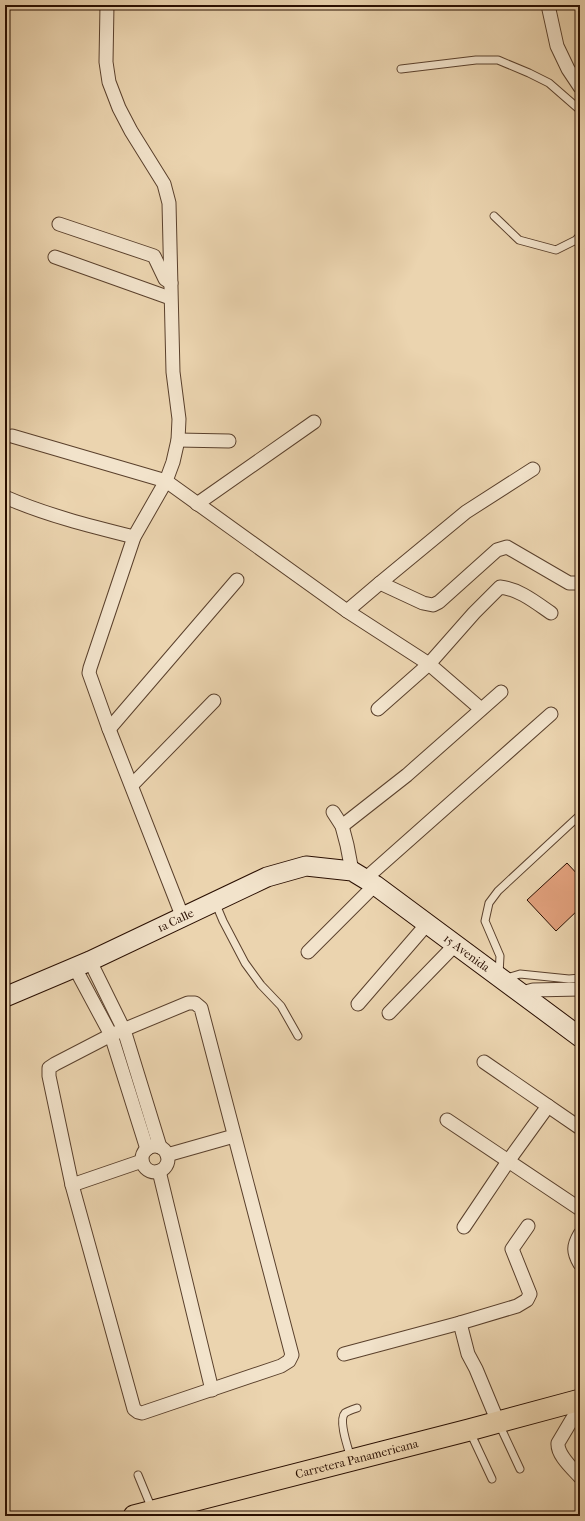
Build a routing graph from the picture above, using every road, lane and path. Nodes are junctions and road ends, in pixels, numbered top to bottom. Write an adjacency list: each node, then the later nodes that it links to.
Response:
1 (107, 5): 10 (street)
2 (548, 5): 4 (street)
3 (401, 69): 5 (lane)
4 (580, 87)
5 (580, 110)
6 (494, 216): 8 (lane)
7 (59, 224): 10 (street)
8 (580, 235)
9 (54, 257): 11 (street)
10 (171, 283): 11 (street)
11 (170, 298): 14 (street)
12 (314, 422): 19 (street)
13 (12, 436): 17 (street)
14 (178, 440): 15 (street); 17 (street)
15 (229, 441)
16 (533, 469): 22 (street)
17 (166, 482): 19 (street); 20 (street)
18 (5, 497): 20 (street)
19 (198, 504): 24 (street)
20 (134, 537): 32 (street)
21 (237, 580): 32 (street)
22 (380, 583): 23 (street); 24 (street)
23 (580, 583)
24 (347, 611): 26 (street)
25 (551, 613): 26 (street)
26 (429, 664): 29 (street); 30 (street)
27 (501, 692): 30 (street)
28 (214, 701): 33 (street)
29 (378, 709)
30 (481, 709): 36 (street)
31 (551, 714): 37 (street)
32 (109, 729): 33 (street)
33 (132, 785): 39 (street)
34 (333, 812): 36 (street)
35 (580, 815): 44 (lane)
36 (342, 826): 37 (street)
37 (364, 879): 38 (street, 1a Calle); 40 (street, 15 Avenida); 42 (street)
38 (215, 902): 39 (street, 1a Calle); 53 (lane)
39 (183, 918): 43 (street, 1a Calle)
40 (427, 924): 41 (street, 15 Avenida); 49 (street)
41 (455, 945): 44 (street, 15 Avenida); 50 (street)
42 (308, 952)
43 (83, 965): 48 (street, 1a Calle); 51 (street); 52 (street)
44 (501, 977): 45 (lane); 47 (street, 15 Avenida)
45 (580, 978)
46 (580, 988): 47 (street)
47 (522, 993): 54 (street, 15 Avenida)
48 (5, 997)
49 (358, 1004)
50 (390, 1013)
51 (124, 1030): 52 (street); 59 (street); 60 (street)
52 (111, 1035): 60 (street); 63 (street)
53 (298, 1036)
54 (580, 1037)
55 (484, 1062): 56 (street)
56 (548, 1106): 58 (street); 61 (street)
57 (447, 1120): 61 (street)
58 (580, 1128)
59 (234, 1136): 60 (street); 71 (street)
60 (154, 1153): 62 (street); 62 (street); 63 (street)
61 (509, 1160): 64 (street); 66 (street)
62 (159, 1171): 71 (street)
63 (72, 1185): 71 (street)
64 (580, 1209)
65 (528, 1226): 69 (street)
66 (464, 1227)
67 (580, 1234): 68 (street)
68 (580, 1264)
69 (460, 1323): 70 (street); 75 (street)
70 (344, 1354)
71 (212, 1390)
72 (580, 1400): 75 (main road, Carretera Panamericana)
73 (580, 1406): 80 (street)
74 (358, 1408): 77 (lane)
75 (498, 1422): 76 (main road, Carretera Panamericana); 78 (lane)
76 (468, 1430): 77 (main road, Carretera Panamericana); 81 (lane)
77 (351, 1460): 82 (main road, Carretera Panamericana)
78 (520, 1469)
79 (138, 1475): 82 (lane)
80 (580, 1477)
81 (492, 1479)
82 (158, 1512)

